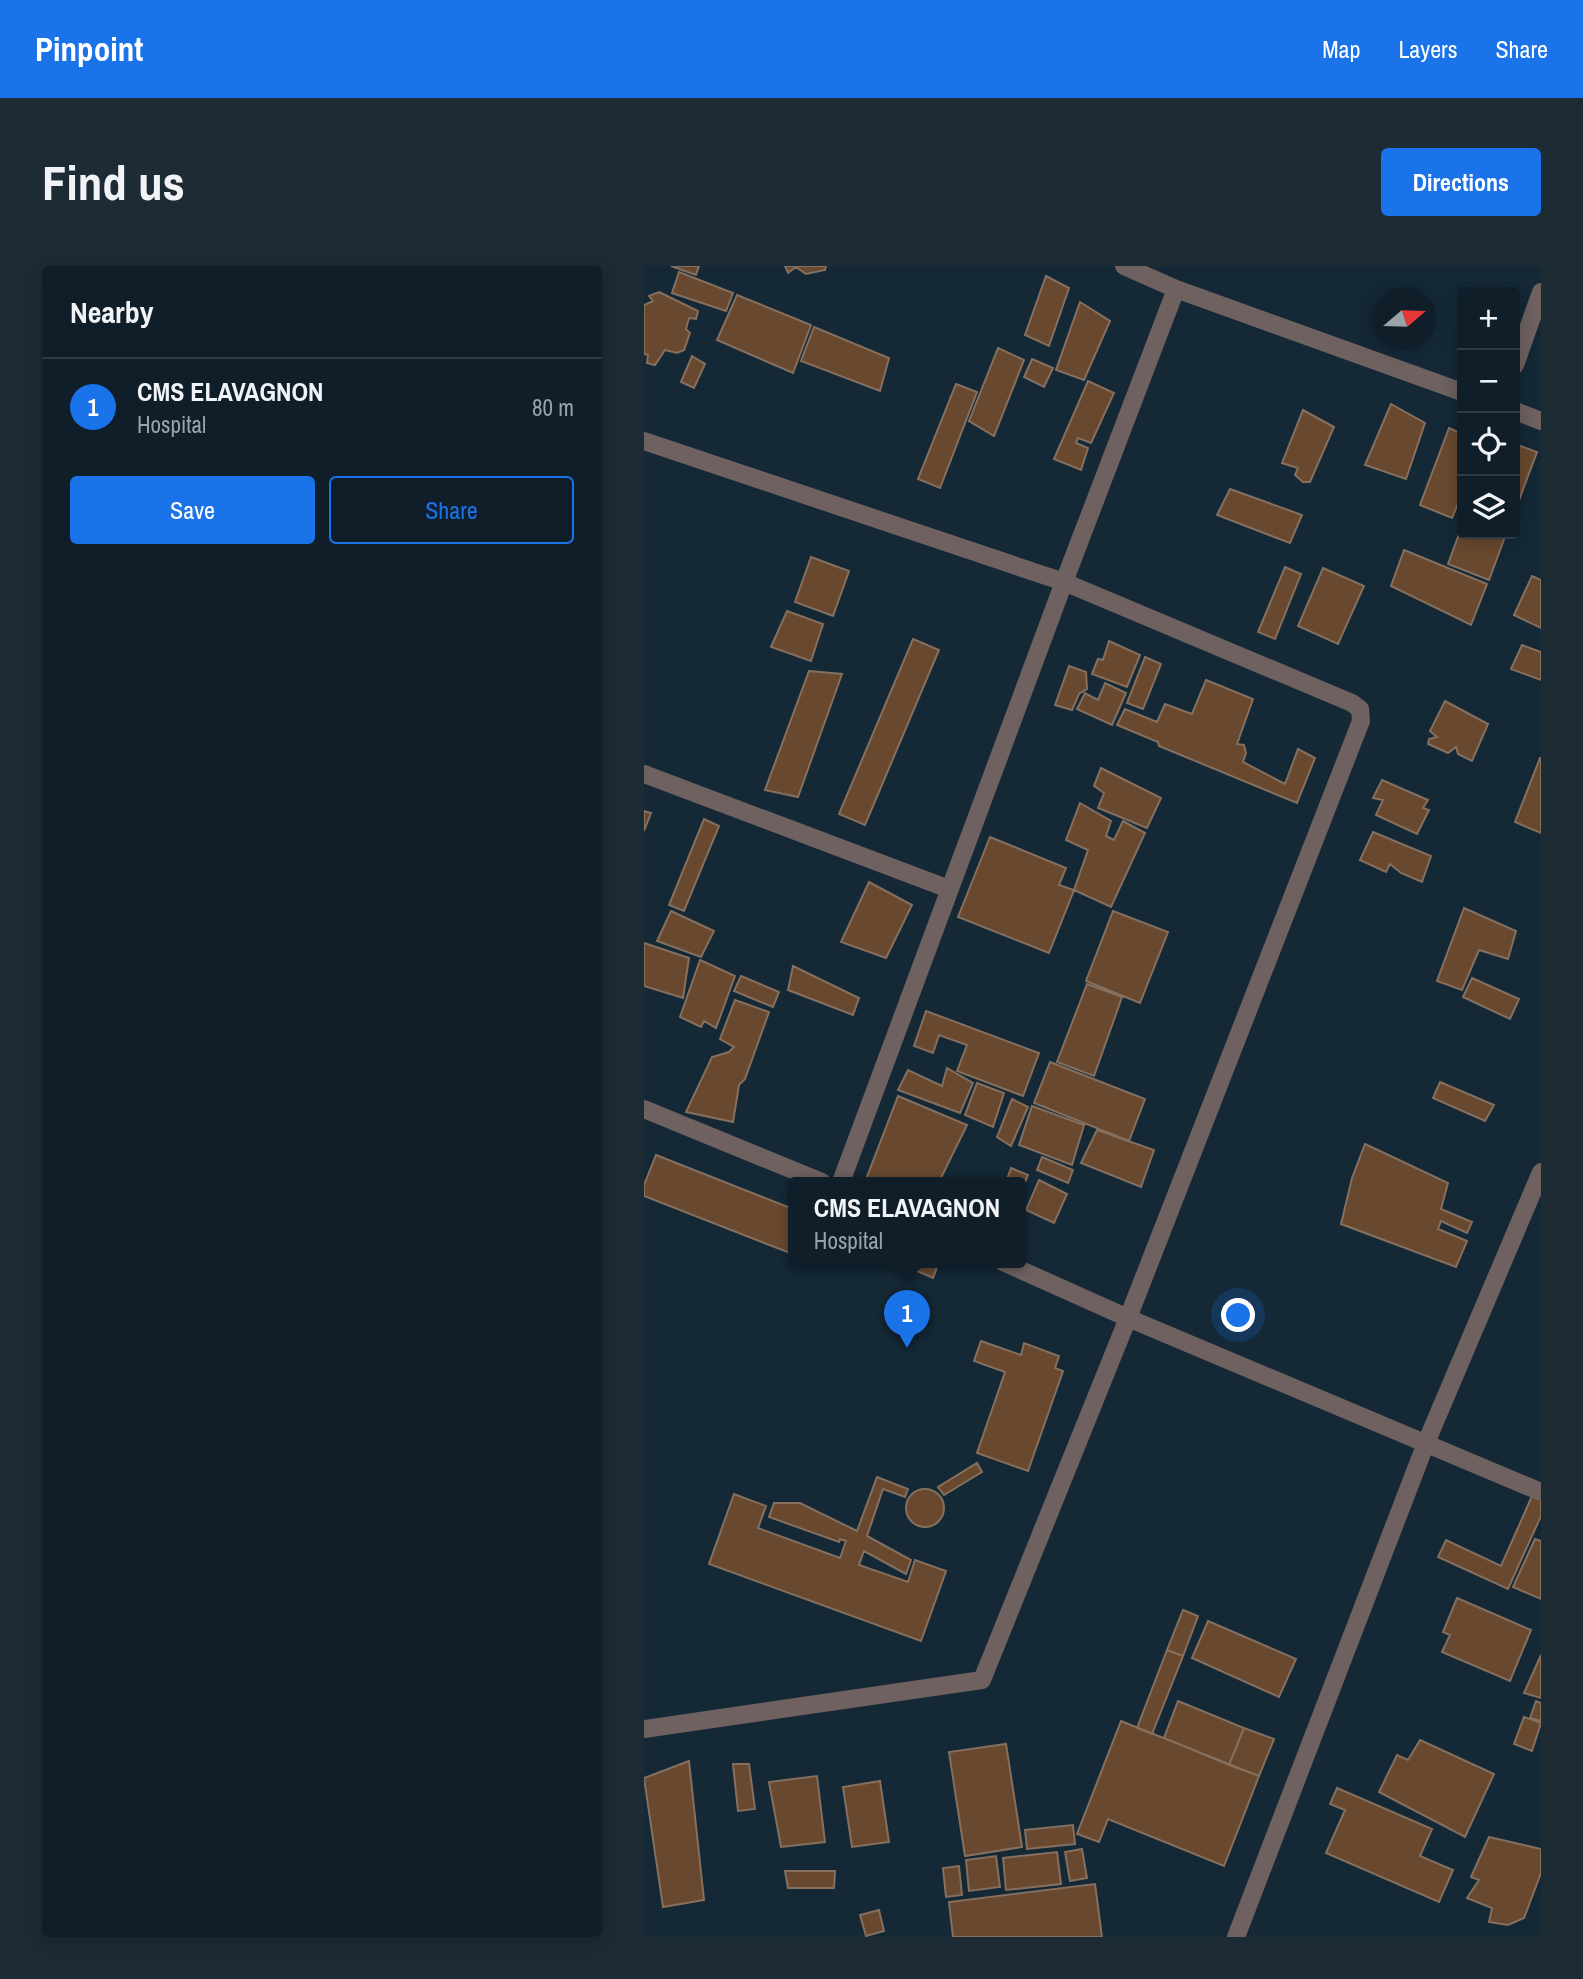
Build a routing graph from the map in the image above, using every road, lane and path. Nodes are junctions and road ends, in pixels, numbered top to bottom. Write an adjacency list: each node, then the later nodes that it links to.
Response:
1 (1124, 266): 2 (street)
2 (1176, 289): 5 (street); 9 (street)
3 (1541, 292): 4 (street)
4 (1520, 351)
5 (1457, 390)
6 (1520, 413): 7 (street)
7 (1541, 421)
8 (644, 441): 9 (street)
9 (1064, 582): 11 (street); 17 (street)
10 (644, 774): 11 (street)
11 (949, 889): 15 (street)
12 (644, 1109): 14 (street)
13 (1541, 1172): 18 (street)
14 (810, 1177)
15 (843, 1177)
16 (1016, 1268): 17 (street)
17 (1128, 1318): 18 (street); 20 (street)
18 (1426, 1443): 19 (street); 21 (street)
19 (1541, 1492)
20 (644, 1729)
21 (1236, 1937)

